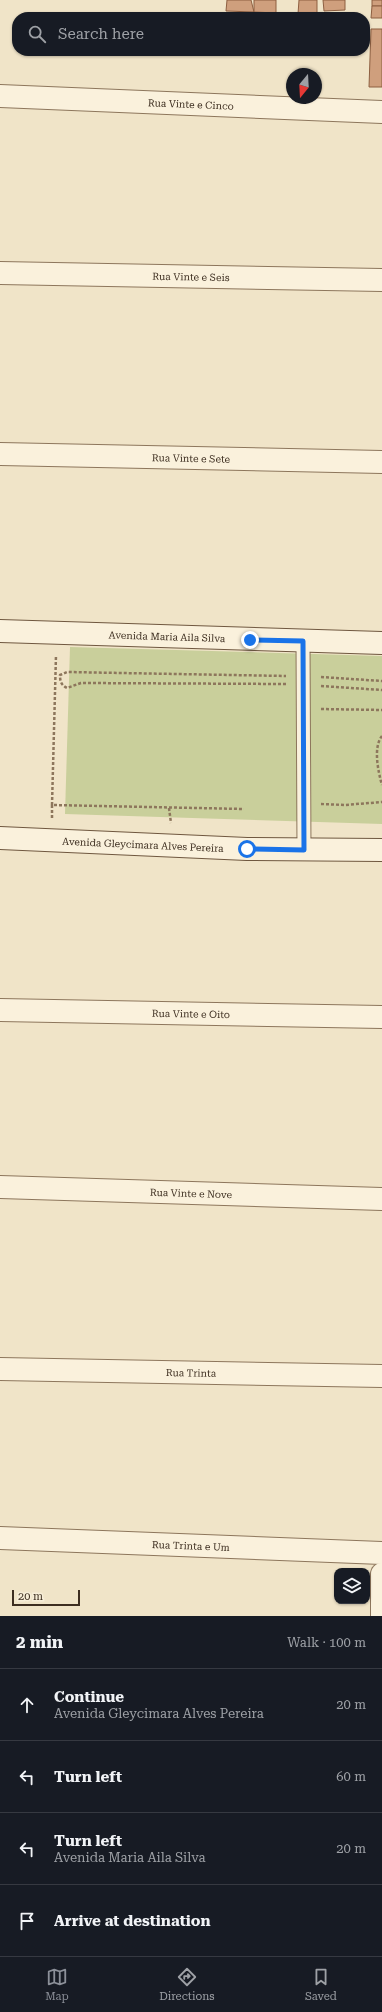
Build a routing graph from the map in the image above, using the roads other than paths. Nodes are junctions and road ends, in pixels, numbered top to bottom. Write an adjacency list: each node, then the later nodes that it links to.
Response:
1 (0, 96): 2 (street, Rua Vinte e Cinco)
2 (382, 112)
3 (0, 273): 4 (street, Rua Vinte e Seis)
4 (382, 280)
5 (0, 454): 6 (street, Rua Vinte e Sete)
6 (382, 462)
7 (0, 631): 8 (street, Avenida Maria Aila Silva)
8 (303, 641): 9 (street, Avenida Maria Aila Silva); 11 (lane)
9 (382, 642)
10 (0, 838): 11 (street, Avenida Gleycimara Alves Pereira)
11 (304, 850): 12 (street, Avenida Gleycimara Alves Pereira)
12 (382, 850)
13 (0, 1010): 14 (street, Rua Vinte e Oito)
14 (382, 1017)
15 (0, 1187): 16 (street, Rua Vinte e Nove)
16 (382, 1199)
17 (0, 1369): 18 (street, Rua Trinta)
18 (382, 1376)
19 (0, 1538): 20 (street, Rua Trinta e Um)
20 (382, 1553)
21 (382, 1574): 22 (street)
22 (382, 1616)

